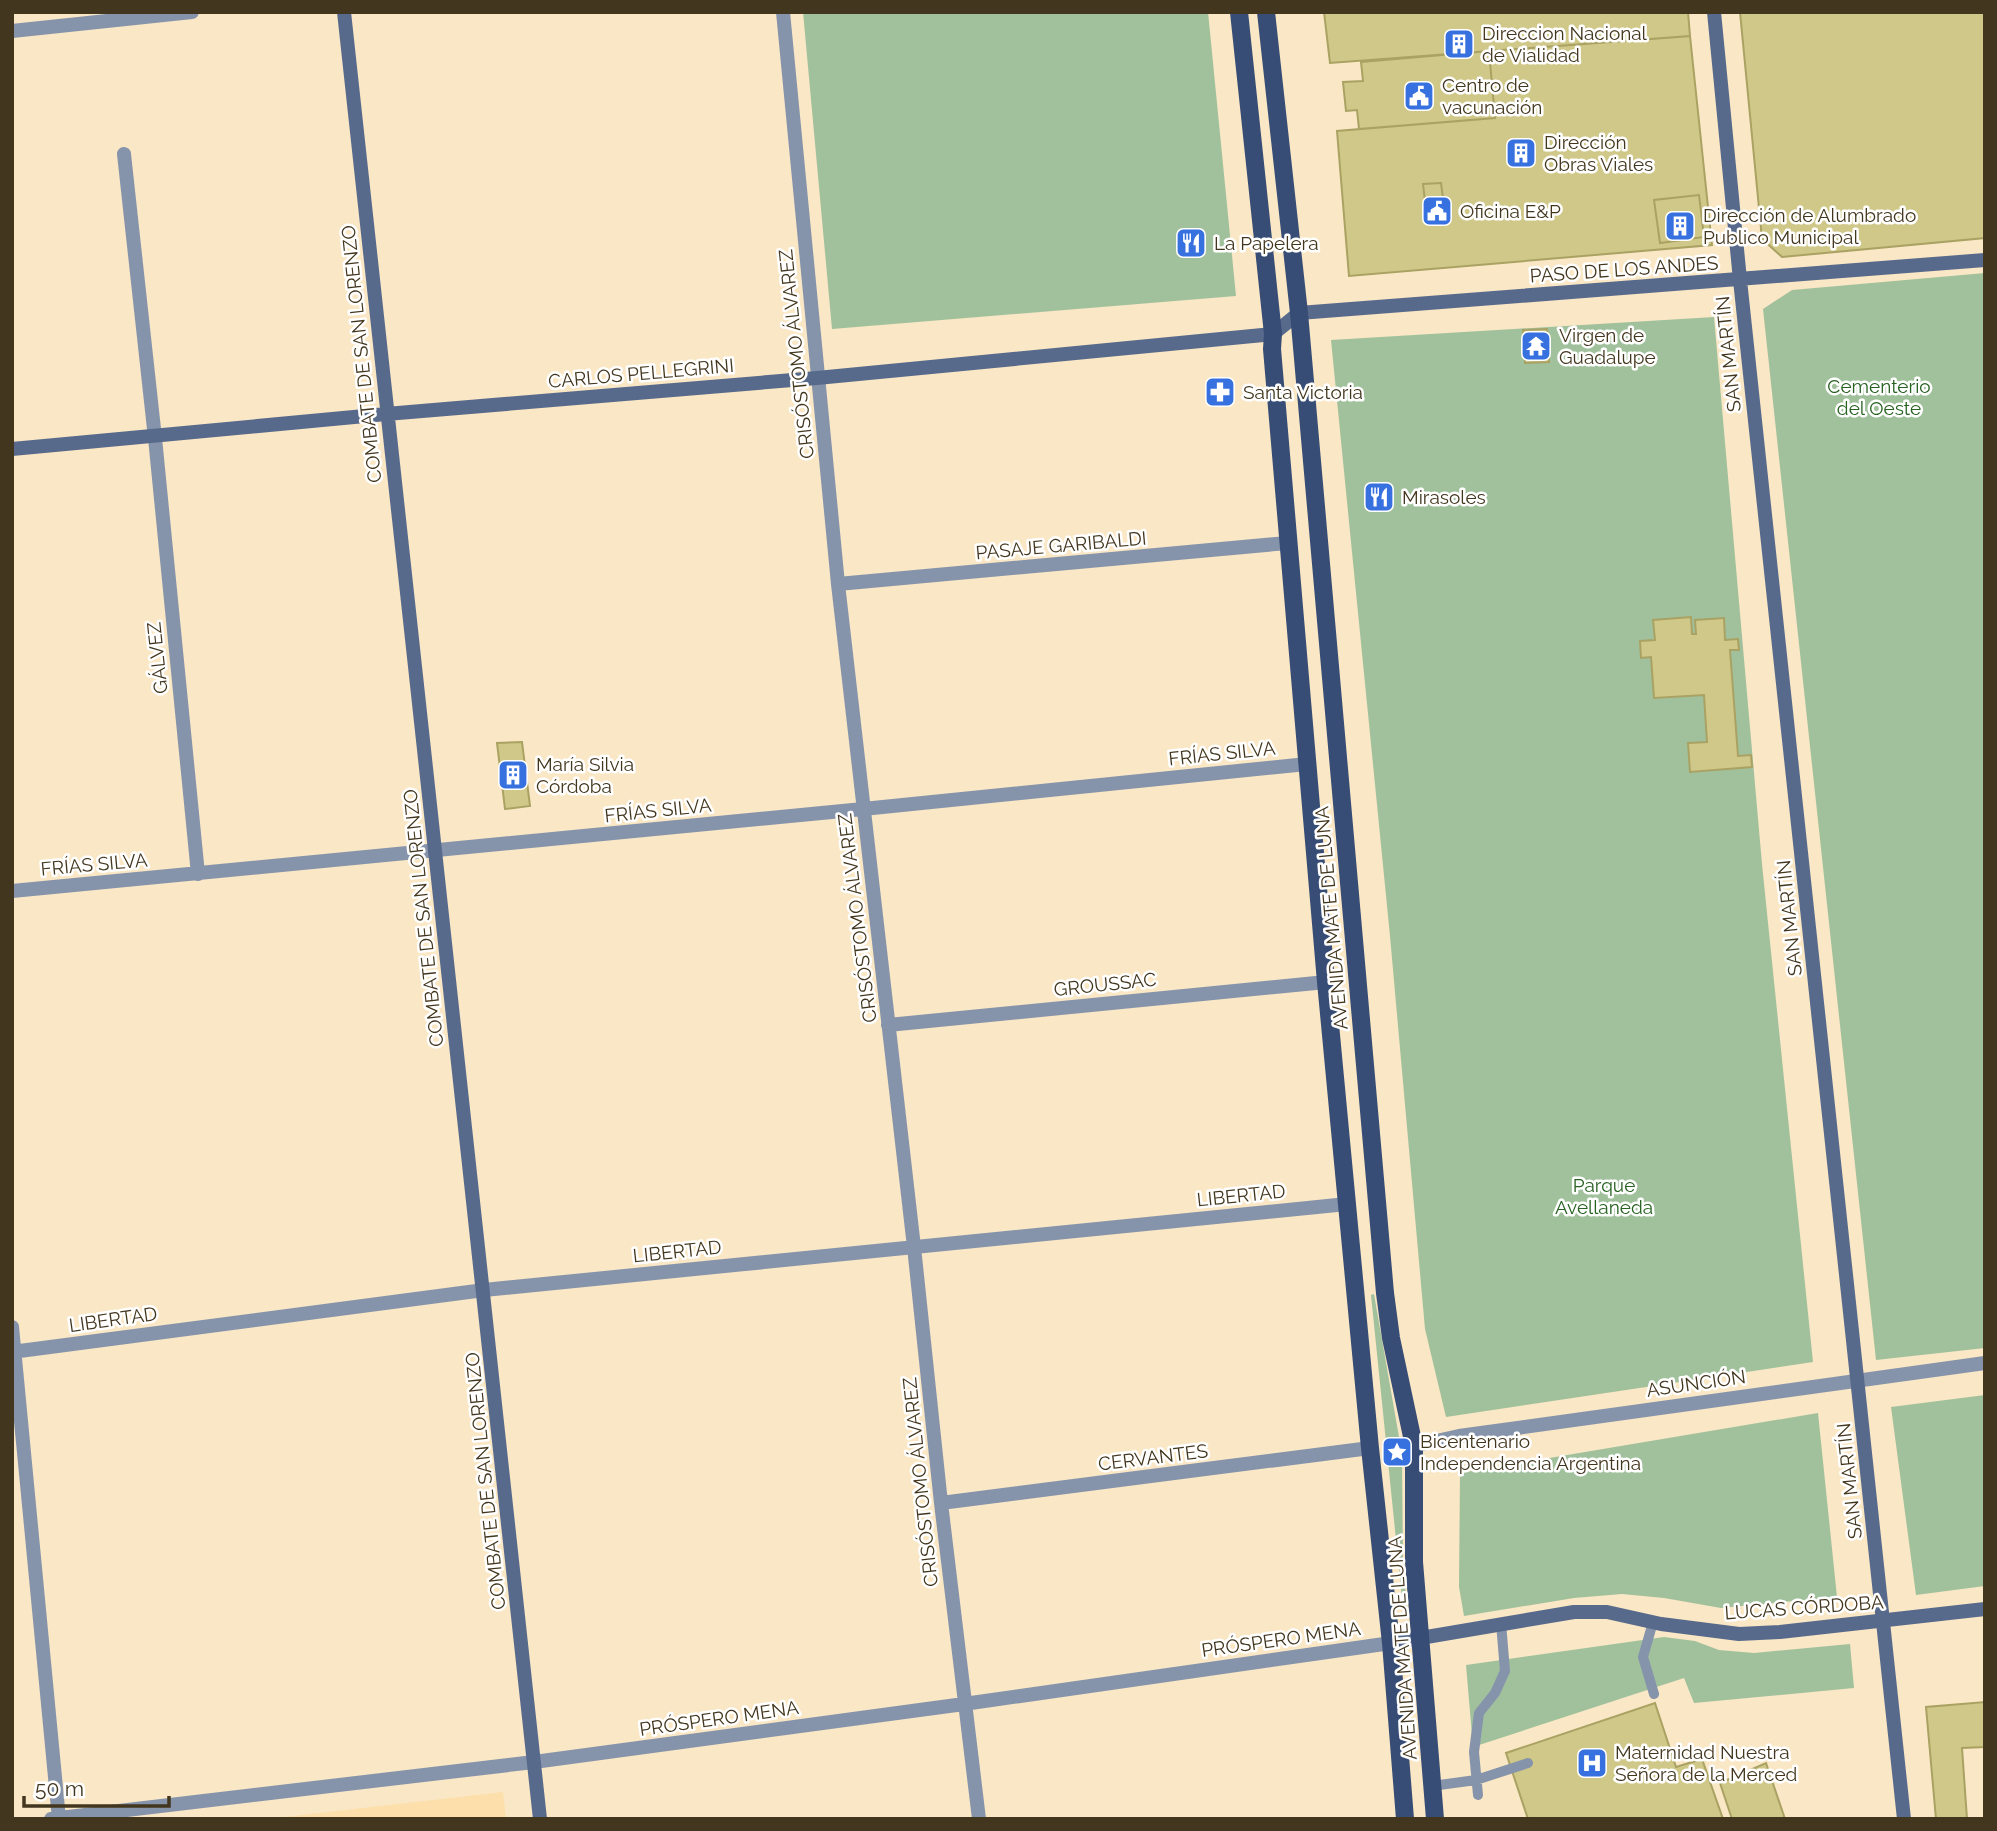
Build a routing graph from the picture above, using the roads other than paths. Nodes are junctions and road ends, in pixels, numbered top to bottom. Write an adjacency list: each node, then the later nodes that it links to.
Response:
1 (192, 12): 7 (street)
2 (344, 12): 14 (street, COMBATE DE SAN LORENZO)
3 (783, 12): 13 (street, CRISÓSTOMO ÁLVAREZ)
4 (1239, 12): 12 (main road, AVENIDA MATE DE LUNA)
5 (1266, 12): 11 (main road, AVENIDA MATE DE LUNA)
6 (1714, 12): 10 (street, SAN MARTÍN)
7 (12, 31)
8 (124, 155): 15 (street, GÁLVEZ)
9 (1985, 260): 10 (street, PASO DE LOS ANDES)
10 (1740, 280): 11 (street, PASO DE LOS ANDES); 32 (street, SAN MARTÍN)
11 (1299, 313): 12 (street); 33 (main road, AVENIDA MATE DE LUNA)
12 (1273, 334): 13 (street, CARLOS PELLEGRINI); 17 (main road, AVENIDA MATE DE LUNA)
13 (817, 378): 14 (street, CARLOS PELLEGRINI); 18 (street, CRISÓSTOMO ÁLVAREZ)
14 (386, 414): 15 (street, CARLOS PELLEGRINI); 21 (street, COMBATE DE SAN LORENZO)
15 (155, 438): 16 (street, CARLOS PELLEGRINI); 22 (street, GÁLVEZ)
16 (12, 449)
17 (1287, 543): 18 (street, PASAJE GARIBALDI); 19 (main road, AVENIDA MATE DE LUNA)
18 (838, 584): 20 (street, CRISÓSTOMO ÁLVAREZ)
19 (1307, 764): 20 (street, FRÍAS SILVA); 24 (main road, AVENIDA MATE DE LUNA)
20 (863, 809): 21 (street, FRÍAS SILVA); 25 (street, CRISÓSTOMO ÁLVAREZ)
21 (436, 851): 22 (street, FRÍAS SILVA); 28 (street, COMBATE DE SAN LORENZO)
22 (198, 874): 23 (street, FRÍAS SILVA)
23 (12, 891)
24 (1326, 982): 25 (street, GROUSSAC); 26 (main road, AVENIDA MATE DE LUNA)
25 (888, 1025): 27 (street, CRISÓSTOMO ÁLVAREZ)
26 (1347, 1204): 27 (street, LIBERTAD); 34 (main road, AVENIDA MATE DE LUNA)
27 (914, 1247): 28 (street, LIBERTAD); 35 (street, CRISÓSTOMO ÁLVAREZ)
28 (484, 1290): 30 (street, LIBERTAD); 44 (street, COMBATE DE SAN LORENZO)
29 (12, 1326): 30 (street)
30 (14, 1352): 49 (street)
31 (1985, 1363): 32 (street, ASUNCIÓN)
32 (1859, 1380): 33 (street, ASUNCIÓN); 38 (street, SAN MARTÍN)
33 (1414, 1446): 40 (main road, AVENIDA MATE DE LUNA)
34 (1370, 1448): 35 (street, CERVANTES); 41 (main road, AVENIDA MATE DE LUNA)
35 (941, 1503): 43 (street, CRISÓSTOMO ÁLVAREZ)
36 (1985, 1609): 38 (street, LUCAS CÓRDOBA)
37 (1653, 1622): 38 (street, LUCAS CÓRDOBA); 39 (street, LUCAS CÓRDOBA); 42 (lane)
38 (1883, 1622): 55 (street, SAN MARTÍN)
39 (1501, 1623): 40 (street, LUCAS CÓRDOBA); 46 (lane)
40 (1419, 1639): 41 (street, LUCAS CÓRDOBA); 47 (main road, AVENIDA MATE DE LUNA)
41 (1391, 1643): 43 (street, PRÓSPERO MENA); 53 (main road, AVENIDA MATE DE LUNA)
42 (1654, 1694)
43 (964, 1704): 44 (street, PRÓSPERO MENA); 52 (street, CRISÓSTOMO ÁLVAREZ)
44 (534, 1762): 49 (street, PRÓSPERO MENA); 51 (street, COMBATE DE SAN LORENZO)
45 (1528, 1763): 46 (lane)
46 (1476, 1780): 47 (lane); 48 (lane)
47 (1432, 1786): 54 (main road, AVENIDA MATE DE LUNA)
48 (1478, 1795)
49 (59, 1818): 50 (street, PRÓSPERO MENA)
50 (51, 1819)
51 (540, 1819)
52 (979, 1819)
53 (1405, 1819)
54 (1435, 1819)
55 (1904, 1819)

